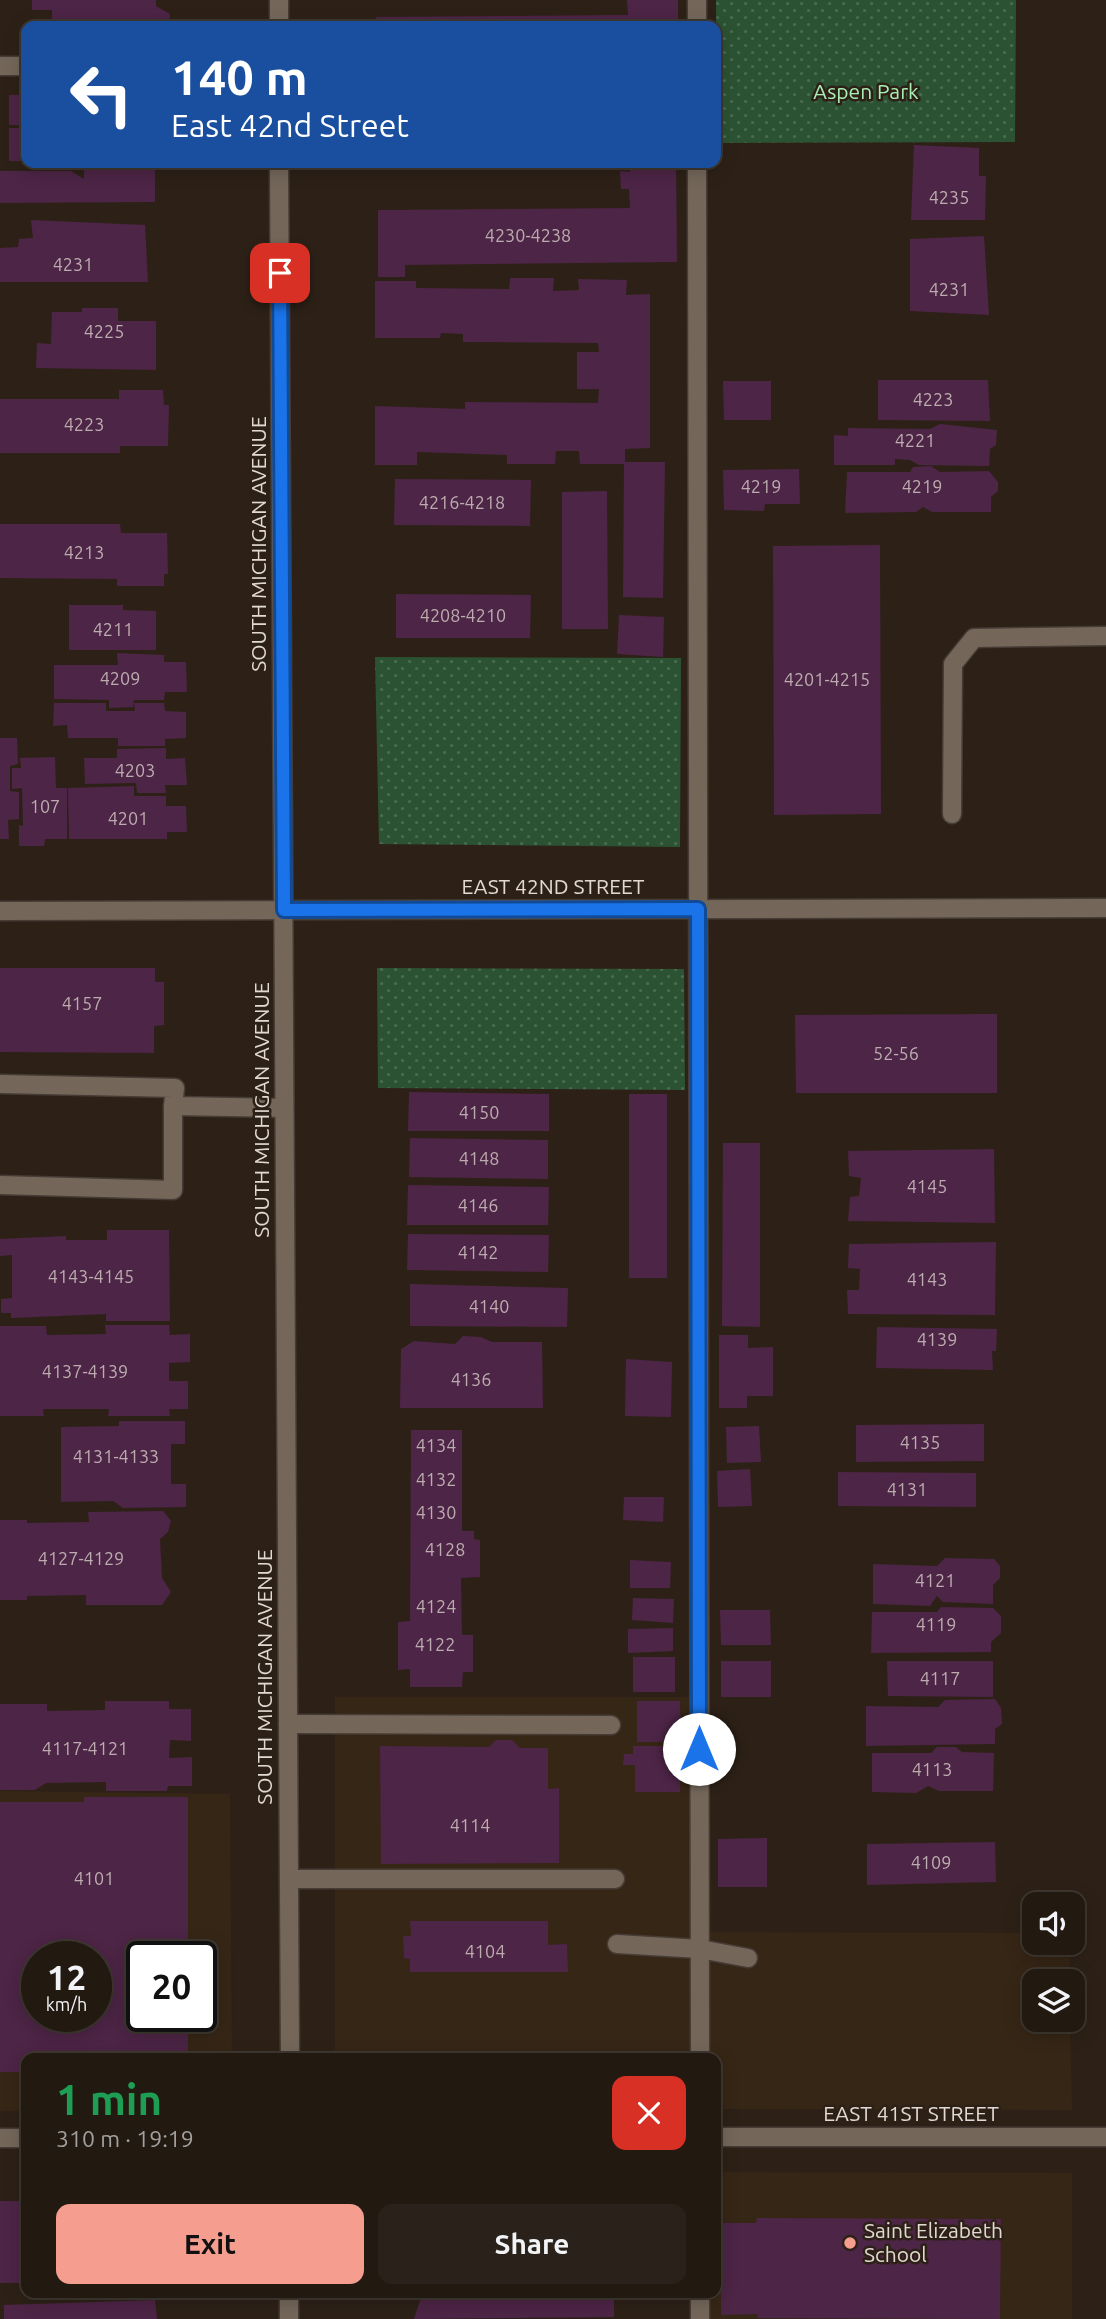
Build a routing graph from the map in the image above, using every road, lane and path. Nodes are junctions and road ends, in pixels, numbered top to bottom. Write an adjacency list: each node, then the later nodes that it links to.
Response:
1 (279, 0): 3 (street)
2 (697, 0): 4 (street)
3 (279, 21)
4 (697, 21)
5 (0, 66): 6 (street)
6 (21, 66)
7 (279, 168): 13 (street, SOUTH MICHIGAN AVENUE)
8 (697, 168): 12 (street)
9 (1106, 636): 10 (street)
10 (952, 814)
11 (1106, 908): 12 (street, EAST 42ND STREET)
12 (698, 909): 13 (street, EAST 42ND STREET); 24 (street)
13 (284, 910): 14 (street, EAST 42ND STREET); 17 (street, SOUTH MICHIGAN AVENUE)
14 (0, 911)
15 (0, 1084): 16 (street)
16 (173, 1106): 17 (street); 18 (street)
17 (284, 1108): 19 (street, SOUTH MICHIGAN AVENUE)
18 (0, 1185)
19 (288, 1724): 20 (street); 21 (street, SOUTH MICHIGAN AVENUE)
20 (611, 1726)
21 (289, 1879): 22 (street); 26 (street, SOUTH MICHIGAN AVENUE)
22 (615, 1879)
23 (617, 1944): 24 (street)
24 (700, 1949): 25 (street); 27 (street)
25 (748, 1958)
26 (290, 2053)
27 (700, 2053)
28 (721, 2137): 29 (street, EAST 41ST STREET)
29 (1106, 2137)
30 (0, 2138): 31 (street)
31 (21, 2138)
32 (289, 2298): 34 (street)
33 (700, 2298): 35 (street)
34 (289, 2319)
35 (700, 2319)

